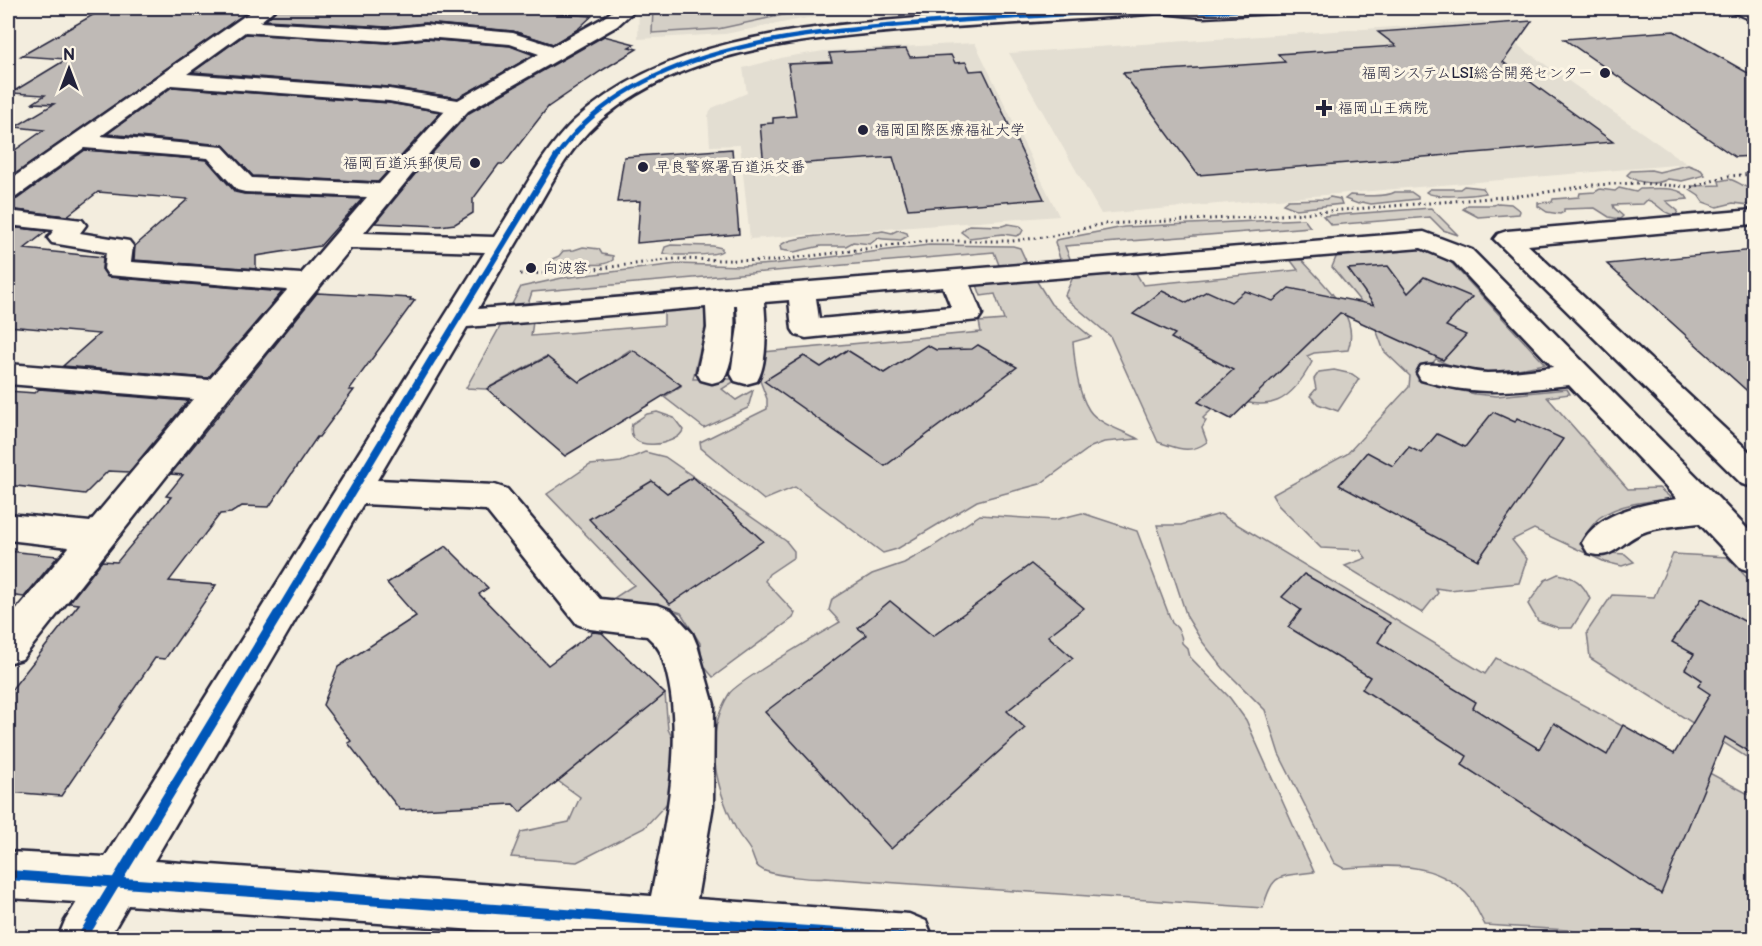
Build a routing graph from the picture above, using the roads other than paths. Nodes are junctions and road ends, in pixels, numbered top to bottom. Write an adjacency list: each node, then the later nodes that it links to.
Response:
1 (267, 8): 7 (street)
2 (628, 8): 8 (street)
3 (1159, 8): 4 (street); 17 (street)
4 (1275, 8)
5 (1738, 8): 6 (street)
6 (1755, 16)
7 (240, 26): 8 (street); 9 (street)
8 (554, 53): 10 (street)
9 (167, 79): 10 (street); 11 (street)
10 (461, 107): 12 (street)
11 (80, 141): 12 (street); 13 (street)
12 (385, 191): 16 (street)
13 (8, 192)
14 (1755, 217): 30 (street)
15 (8, 218): 19 (street)
16 (344, 240): 17 (street); 19 (street)
17 (502, 245): 23 (street)
18 (953, 278): 20 (street); 20 (street); 28 (street)
19 (308, 283): 29 (street)
20 (801, 291): 21 (street)
21 (750, 295): 22 (street); 27 (street)
22 (720, 297): 23 (street); 24 (street)
23 (457, 319): 31 (street)
24 (712, 373)
25 (1432, 373): 28 (street)
26 (8, 374): 29 (street)
27 (746, 374)
28 (1577, 374): 32 (street)
29 (217, 392): 34 (street)
30 (1755, 475)
31 (352, 491): 39 (street); 40 (street)
32 (1708, 509): 35 (street); 36 (street)
33 (8, 527): 34 (street)
34 (98, 536): 37 (street)
35 (1600, 543)
36 (1755, 558)
37 (8, 647)
38 (8, 875): 39 (street)
39 (117, 881): 40 (street); 41 (street)
40 (670, 922): 42 (street)
41 (82, 939)
42 (909, 939)

